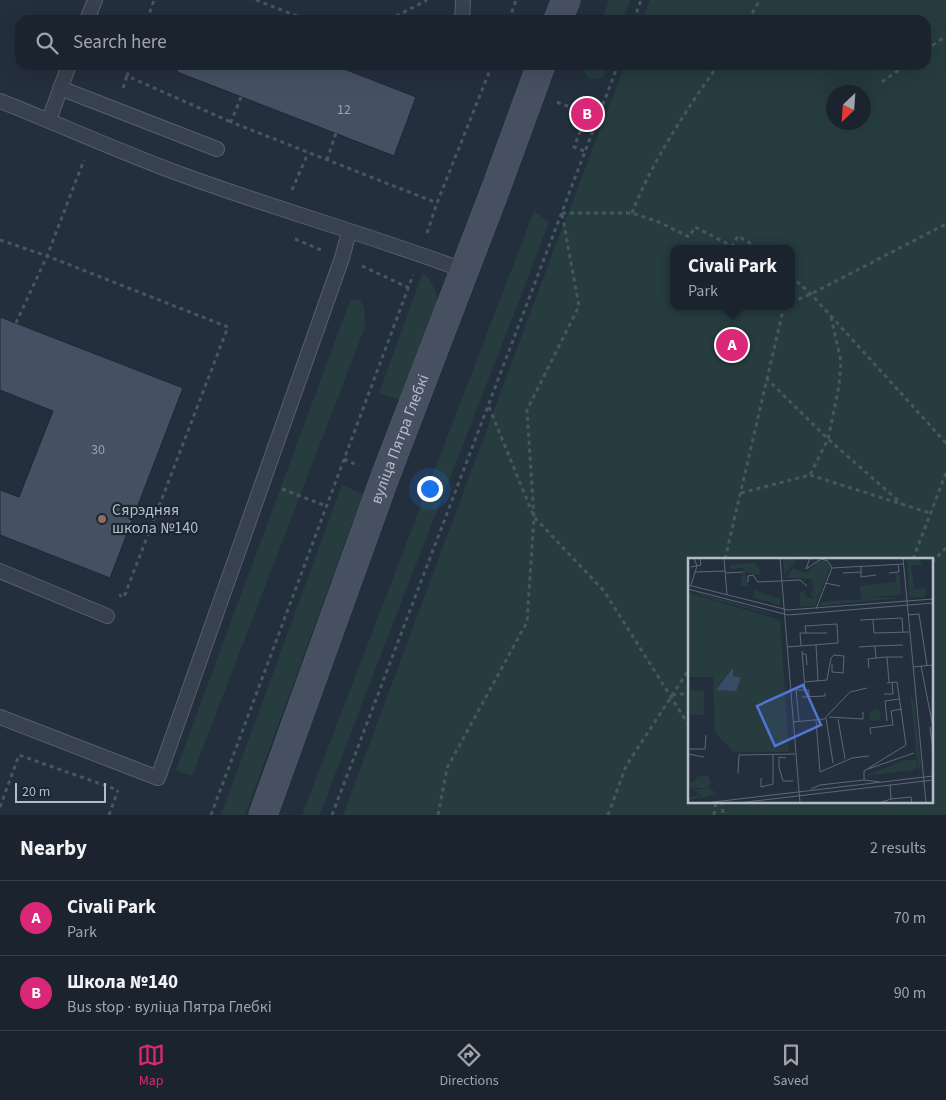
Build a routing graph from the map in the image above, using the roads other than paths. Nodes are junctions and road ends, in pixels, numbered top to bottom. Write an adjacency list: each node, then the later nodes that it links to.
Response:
1 (95, 0): 4 (lane)
2 (463, 0): 5 (lane)
3 (566, 0): 6 (main road)
4 (89, 15)
5 (462, 15)
6 (560, 15)
7 (67, 70): 9 (lane)
8 (539, 70): 14 (main road, вуліца Пятра Глебкі)
9 (60, 88): 11 (lane); 12 (lane)
10 (0, 101): 11 (lane)
11 (49, 120): 13 (lane)
12 (217, 149)
13 (350, 232): 14 (lane); 17 (lane)
14 (463, 270): 18 (main road, вуліца Пятра Глебкі)
15 (0, 571): 16 (lane)
16 (107, 616)
17 (0, 717)
18 (262, 815)

